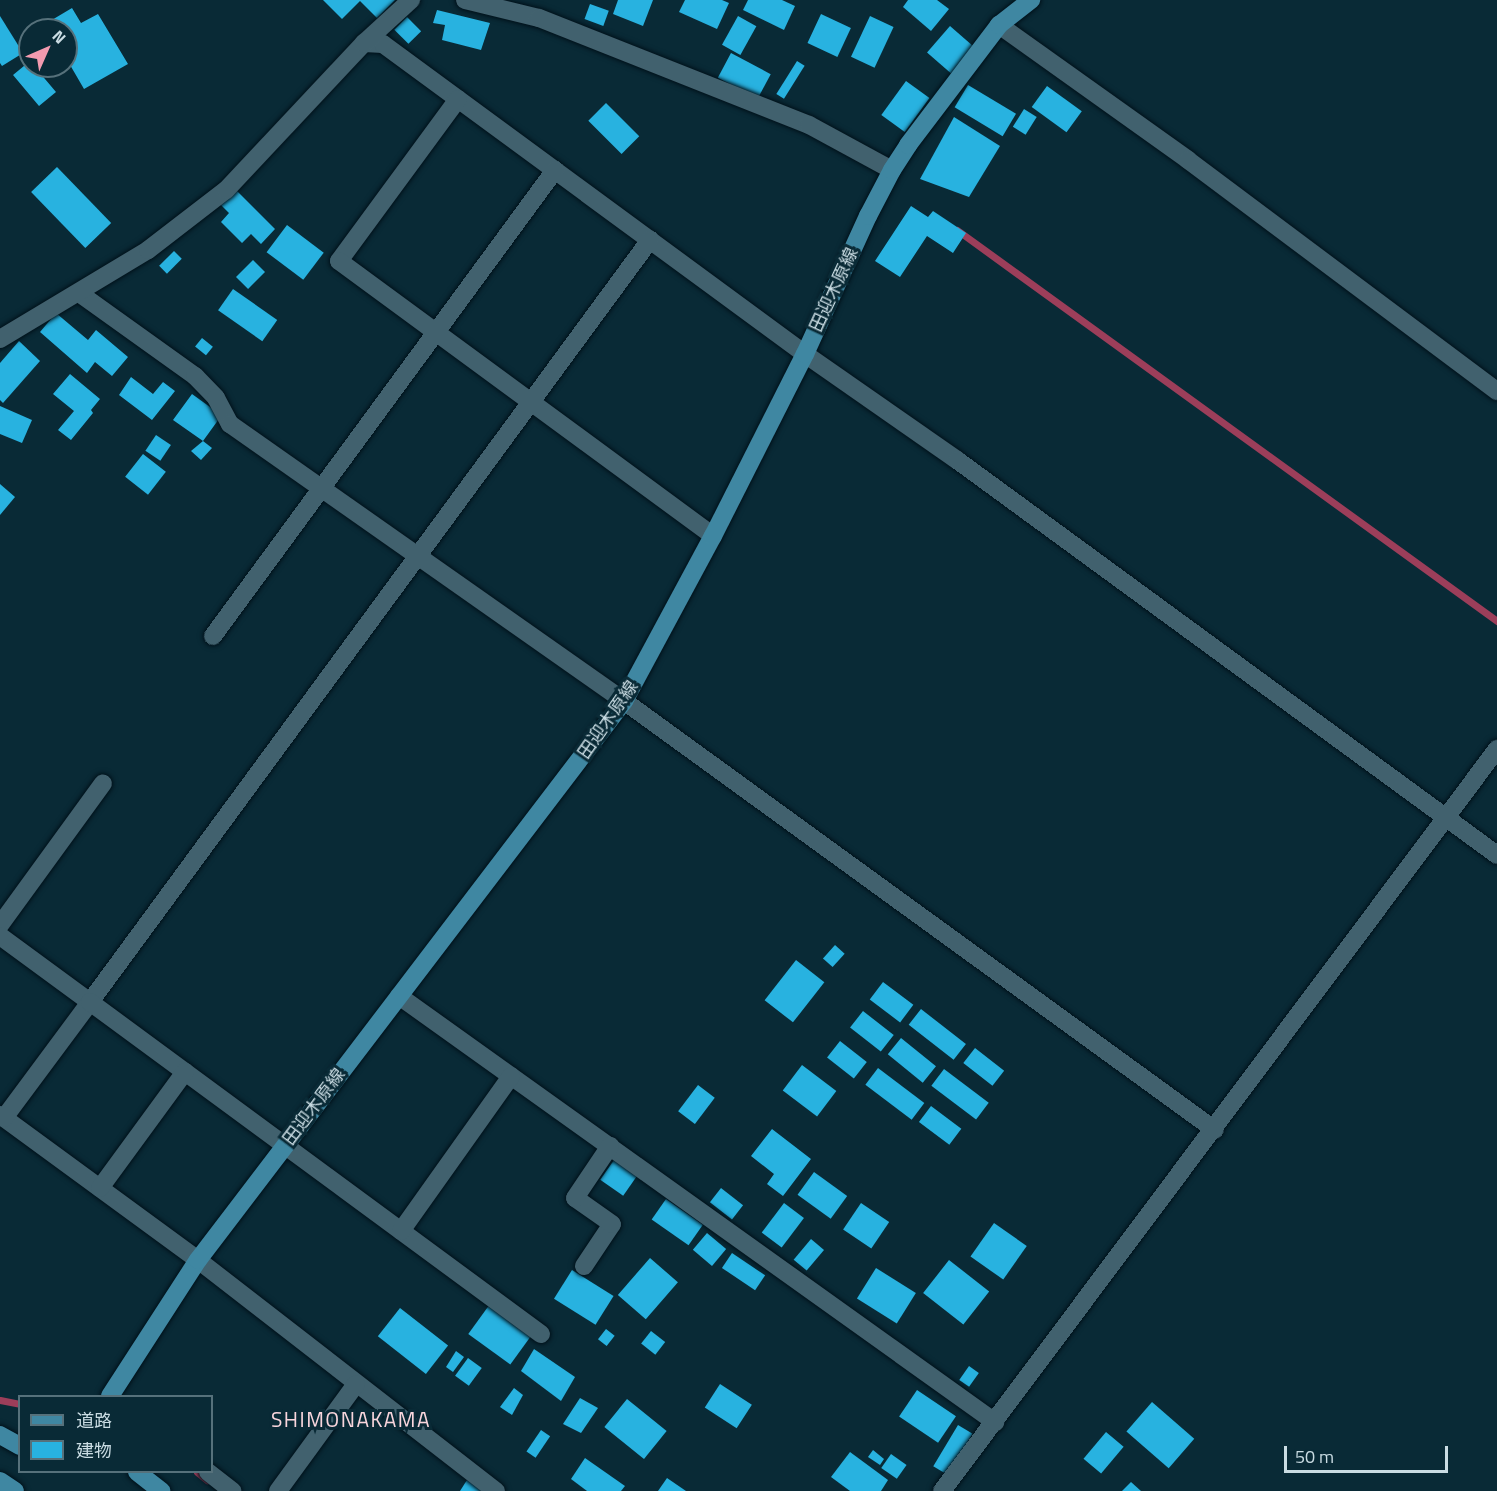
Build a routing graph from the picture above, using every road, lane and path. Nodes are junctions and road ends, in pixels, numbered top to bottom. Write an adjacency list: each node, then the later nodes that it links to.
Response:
1 (411, 0): 5 (street)
2 (465, 0): 8 (street)
3 (1030, 0): 4 (main road, 田迎木原線)
4 (999, 25): 8 (main road, 田迎木原線); 14 (street)
5 (364, 43): 6 (street); 10 (street)
6 (458, 99): 7 (street); 11 (street)
7 (555, 170): 9 (street); 11 (street)
8 (892, 170): 13 (main road, 田迎木原線)
9 (650, 240): 13 (street); 15 (street)
10 (79, 293): 12 (street); 16 (street)
11 (437, 333): 15 (street); 16 (street)
12 (0, 339)
13 (805, 354): 17 (main road, 田迎木原線); 23 (street)
14 (1497, 391)
15 (532, 403): 17 (street); 18 (street)
16 (321, 488): 18 (street); 19 (street)
17 (713, 536): 20 (main road, 田迎木原線)
18 (418, 556): 20 (street); 28 (street)
19 (213, 636)
20 (624, 701): 27 (main road, 田迎木原線); 32 (street)
21 (1497, 749): 23 (street)
22 (104, 783): 25 (street)
23 (1447, 818): 24 (street); 32 (street)
24 (1497, 855)
25 (0, 925)
26 (0, 936): 28 (street)
27 (399, 996): 30 (street); 33 (main road, 田迎木原線)
28 (90, 1002): 29 (street); 31 (street)
29 (185, 1072): 33 (street); 35 (street)
30 (511, 1076): 34 (street); 36 (street)
31 (2, 1116): 35 (street)
32 (1215, 1130): 42 (street)
33 (285, 1146): 36 (street); 37 (main road, 田迎木原線)
34 (610, 1146): 38 (street); 42 (street)
35 (100, 1188): 37 (street)
36 (400, 1230): 39 (street)
37 (198, 1260): 40 (street); 41 (main road, 田迎木原線)
38 (584, 1266)
39 (542, 1334)
40 (356, 1384): 51 (street); 52 (street)
41 (113, 1395)
42 (995, 1422): 53 (street)
43 (0, 1435): 44 (main road)
44 (18, 1445)
45 (138, 1473): 49 (main road)
46 (209, 1473): 50 (street)
47 (0, 1481): 48 (main road)
48 (15, 1491)
49 (161, 1491)
50 (232, 1491)
51 (278, 1491)
52 (496, 1491)
53 (942, 1491)

